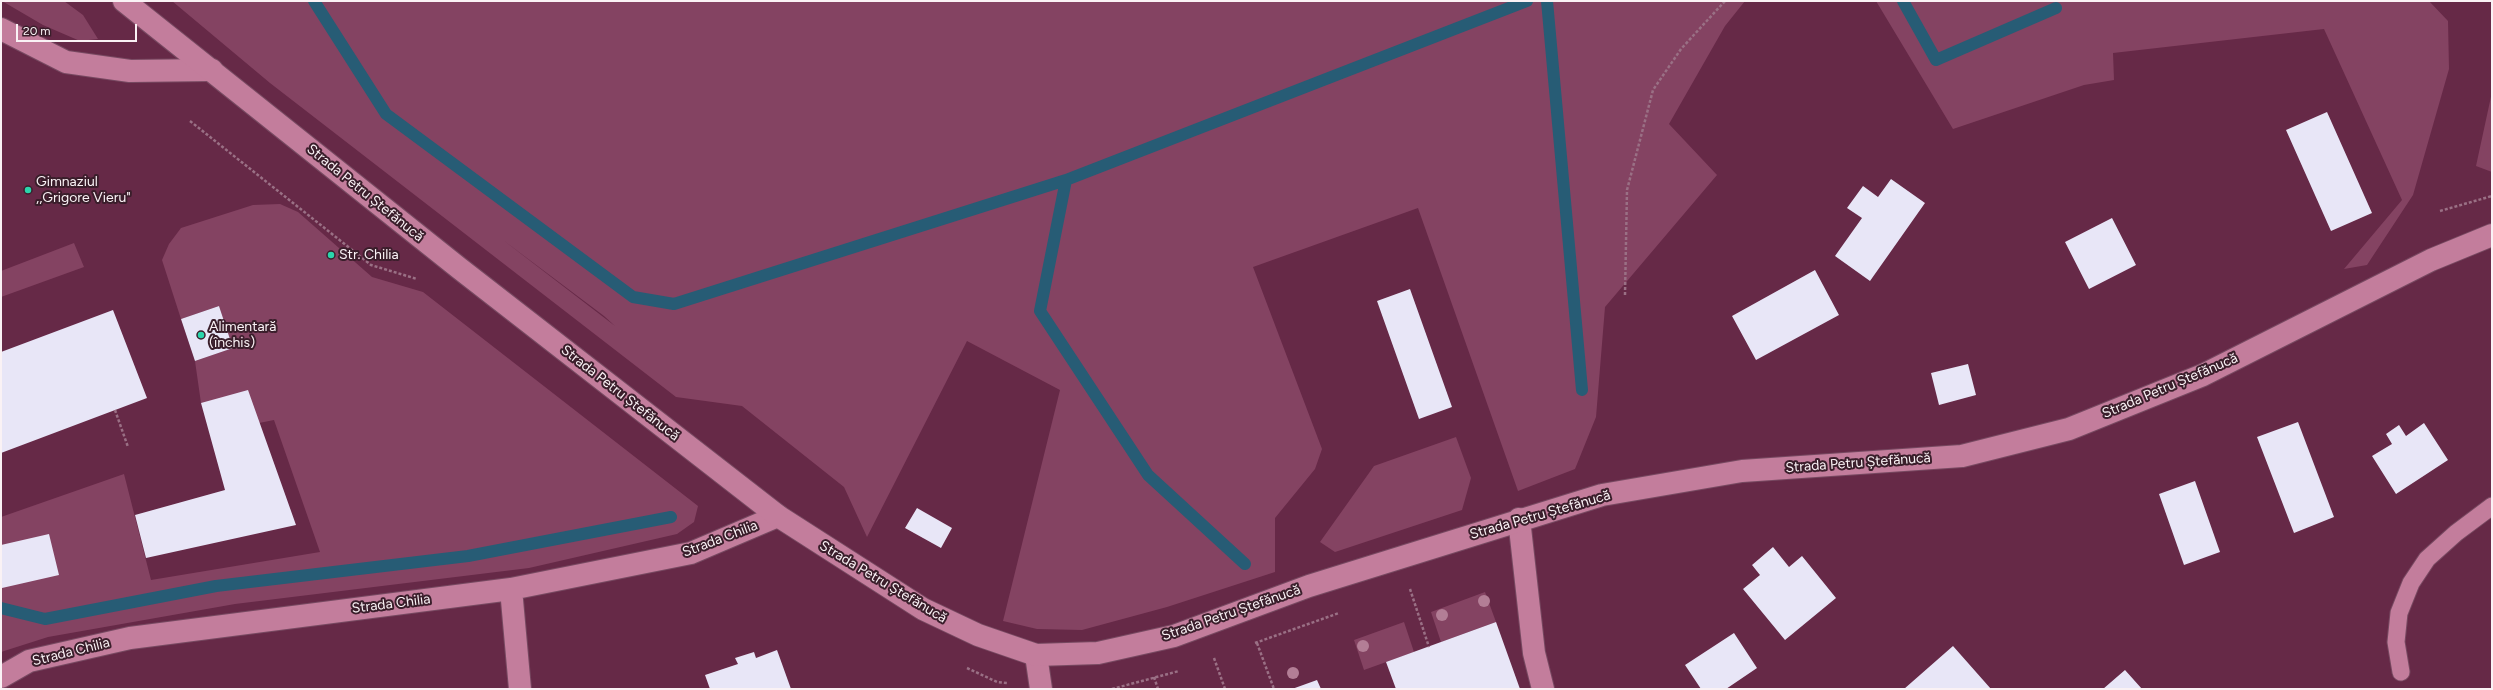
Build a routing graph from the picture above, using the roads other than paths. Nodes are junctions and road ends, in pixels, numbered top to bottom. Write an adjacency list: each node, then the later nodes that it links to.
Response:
1 (124, 1): 3 (main road, Strada Petru Ștefănucă)
2 (1, 29): 3 (main road)
3 (212, 70): 6 (main road, Strada Petru Ștefănucă)
4 (2492, 235): 7 (main road, Strada Petru Ștefănucă)
5 (2492, 506): 10 (lane)
6 (778, 516): 8 (main road, Strada Chilia); 9 (main road, Strada Petru Ștefănucă)
7 (1519, 519): 9 (main road, Strada Petru Ștefănucă); 14 (main road)
8 (511, 589): 11 (main road, Strada Chilia); 12 (main road)
9 (1036, 655): 13 (main road)
10 (2401, 672)
11 (1, 677)
12 (520, 689)
13 (1040, 689)
14 (1543, 689)

